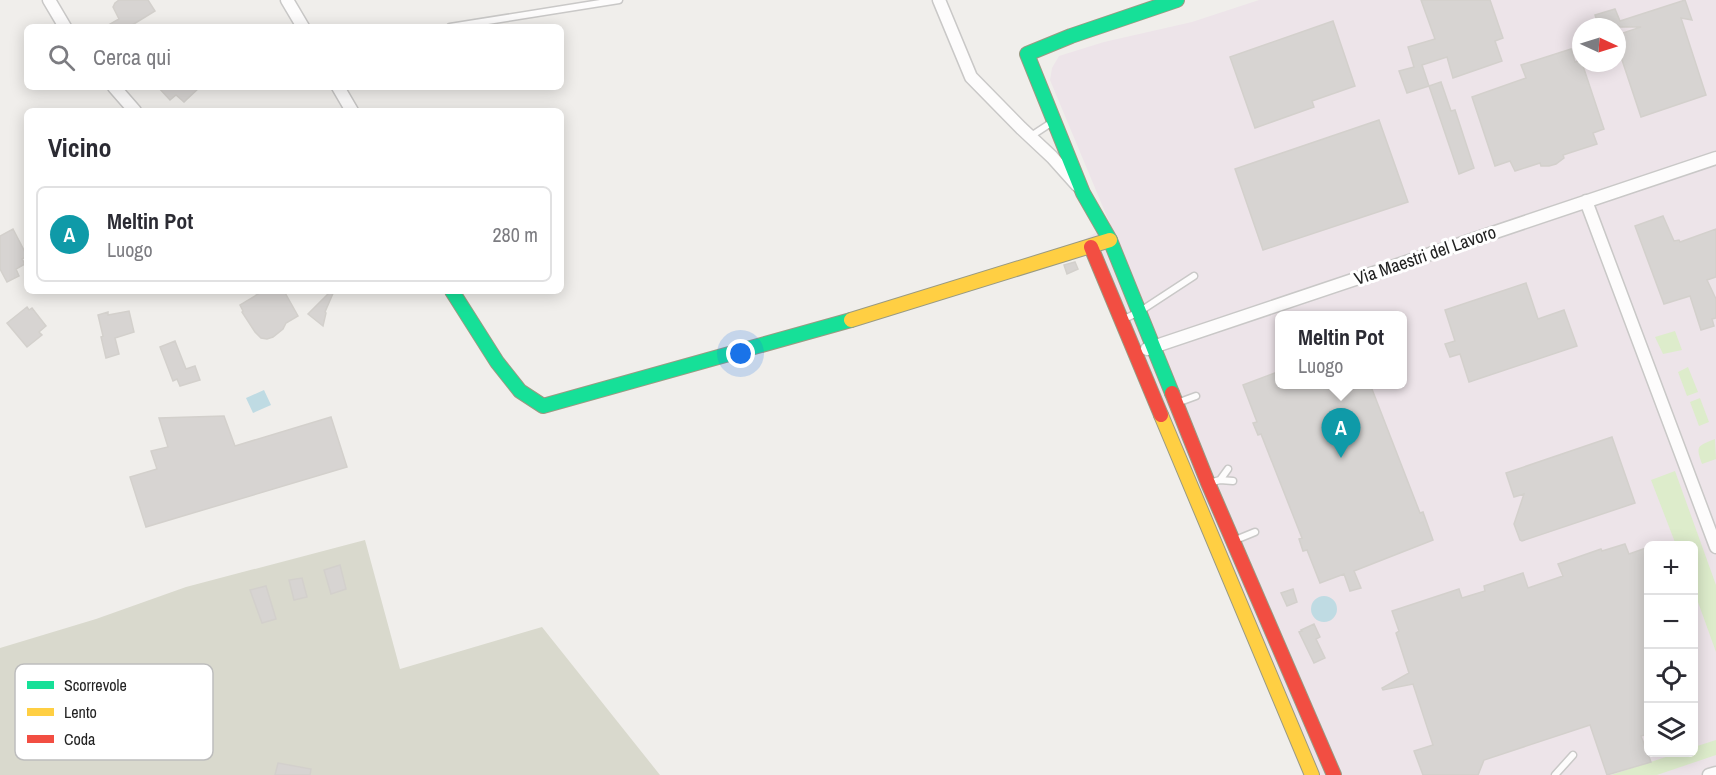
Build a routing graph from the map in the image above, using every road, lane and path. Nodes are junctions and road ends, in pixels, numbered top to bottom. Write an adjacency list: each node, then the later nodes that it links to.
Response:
1 (49, 0): 6 (street)
2 (287, 0): 7 (street)
3 (619, 0): 8 (lane)
4 (939, 0): 14 (street)
5 (1177, 0): 13 (street)
6 (63, 24)
7 (301, 24)
8 (469, 24)
9 (117, 90): 11 (street)
10 (340, 90): 12 (street)
11 (132, 108)
12 (350, 108)
13 (1054, 121): 14 (lane); 16 (street)
14 (1031, 136): 16 (street)
15 (1716, 158): 17 (street, Via Maestri del Lavoro)
16 (1083, 193): 18 (street)
17 (1586, 201): 24 (street, Via Maestri del Lavoro); 35 (street)
18 (1110, 240): 19 (street); 22 (street)
19 (1090, 247): 21 (street); 23 (street)
20 (1194, 276): 22 (lane)
21 (454, 294)
22 (1139, 312): 23 (lane); 24 (street)
23 (1121, 321): 25 (street)
24 (1154, 346): 25 (street, Via Maestri del Lavoro); 27 (street)
25 (1135, 355): 28 (street)
26 (1196, 396): 27 (lane)
27 (1175, 404): 28 (lane); 30 (street)
28 (1160, 412): 32 (street)
29 (1228, 470): 30 (lane)
30 (1214, 481): 31 (lane); 32 (lane); 34 (street)
31 (1233, 481)
32 (1193, 491): 36 (street)
33 (1255, 532): 34 (lane)
34 (1233, 541): 36 (lane); 40 (street)
35 (1716, 547)
36 (1217, 548): 39 (street)
37 (1573, 755): 41 (lane)
38 (1716, 773): 42 (street)
39 (1312, 775)
40 (1334, 775)
41 (1555, 775)
42 (1709, 775)

